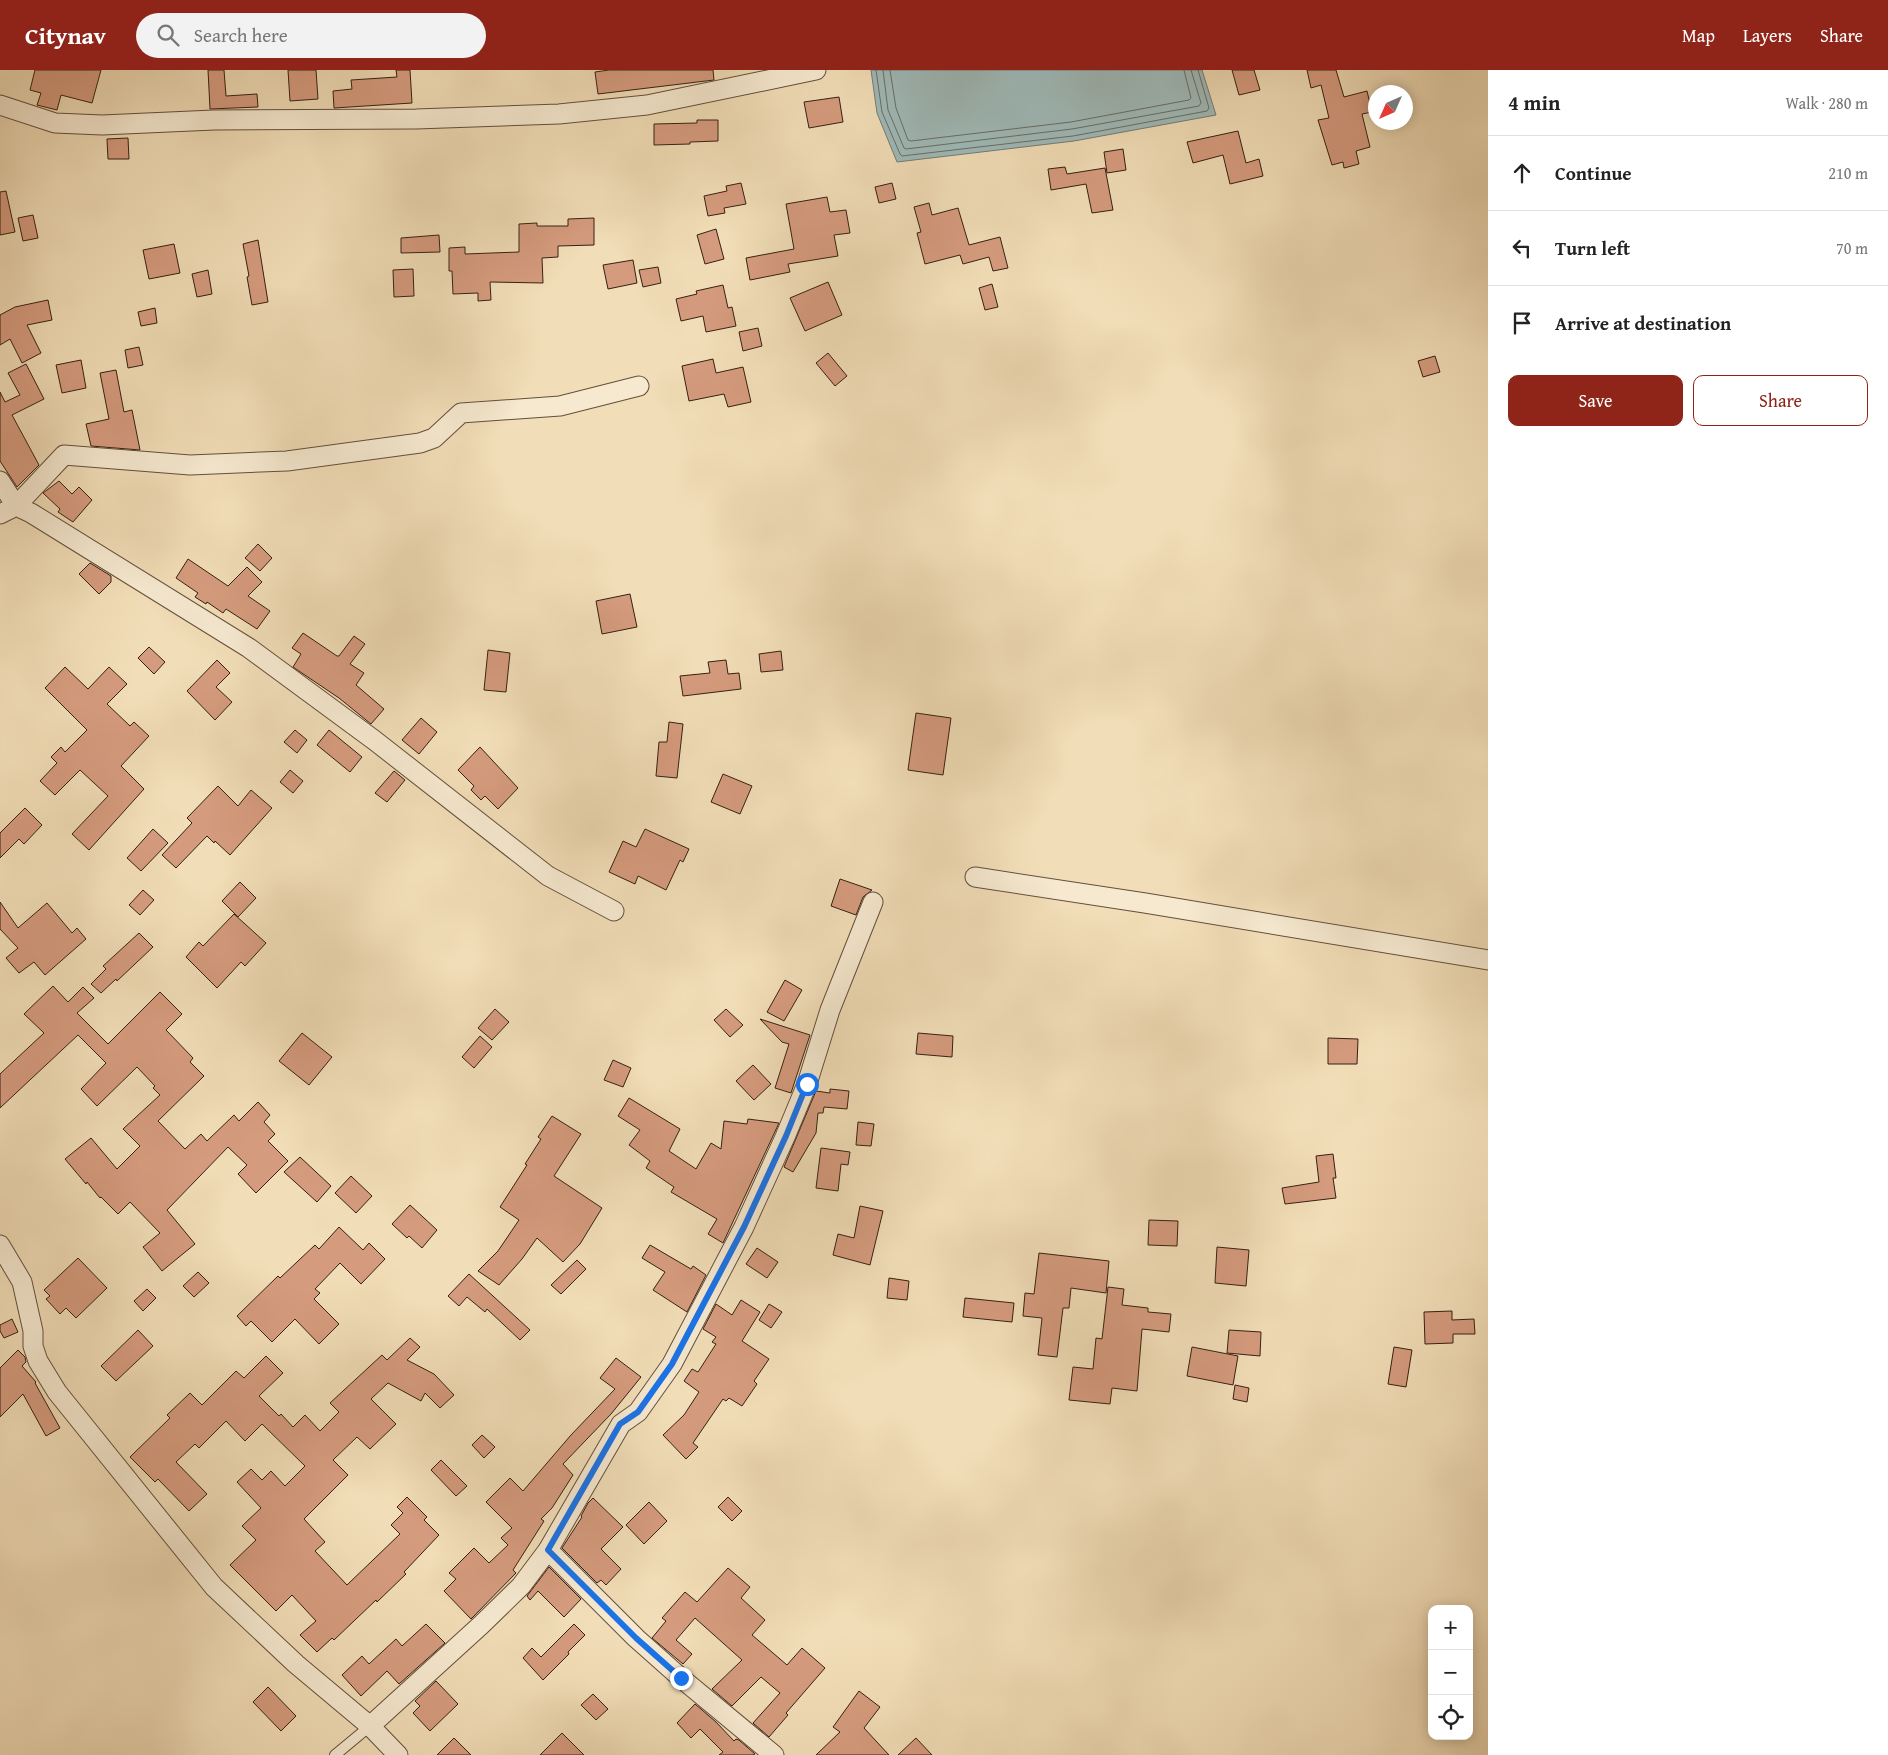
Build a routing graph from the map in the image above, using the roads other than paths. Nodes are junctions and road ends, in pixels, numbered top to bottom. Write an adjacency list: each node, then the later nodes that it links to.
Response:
1 (816, 70): 2 (street)
2 (0, 105)
3 (639, 386): 5 (street)
4 (0, 481): 5 (street)
5 (8, 510): 8 (street)
6 (976, 877): 9 (street)
7 (873, 902): 11 (street)
8 (614, 911)
9 (1488, 960)
10 (0, 1246): 12 (street)
11 (548, 1550): 12 (street); 15 (street)
12 (370, 1726): 13 (lane); 14 (street)
13 (336, 1755)
14 (398, 1755)
15 (774, 1755)

